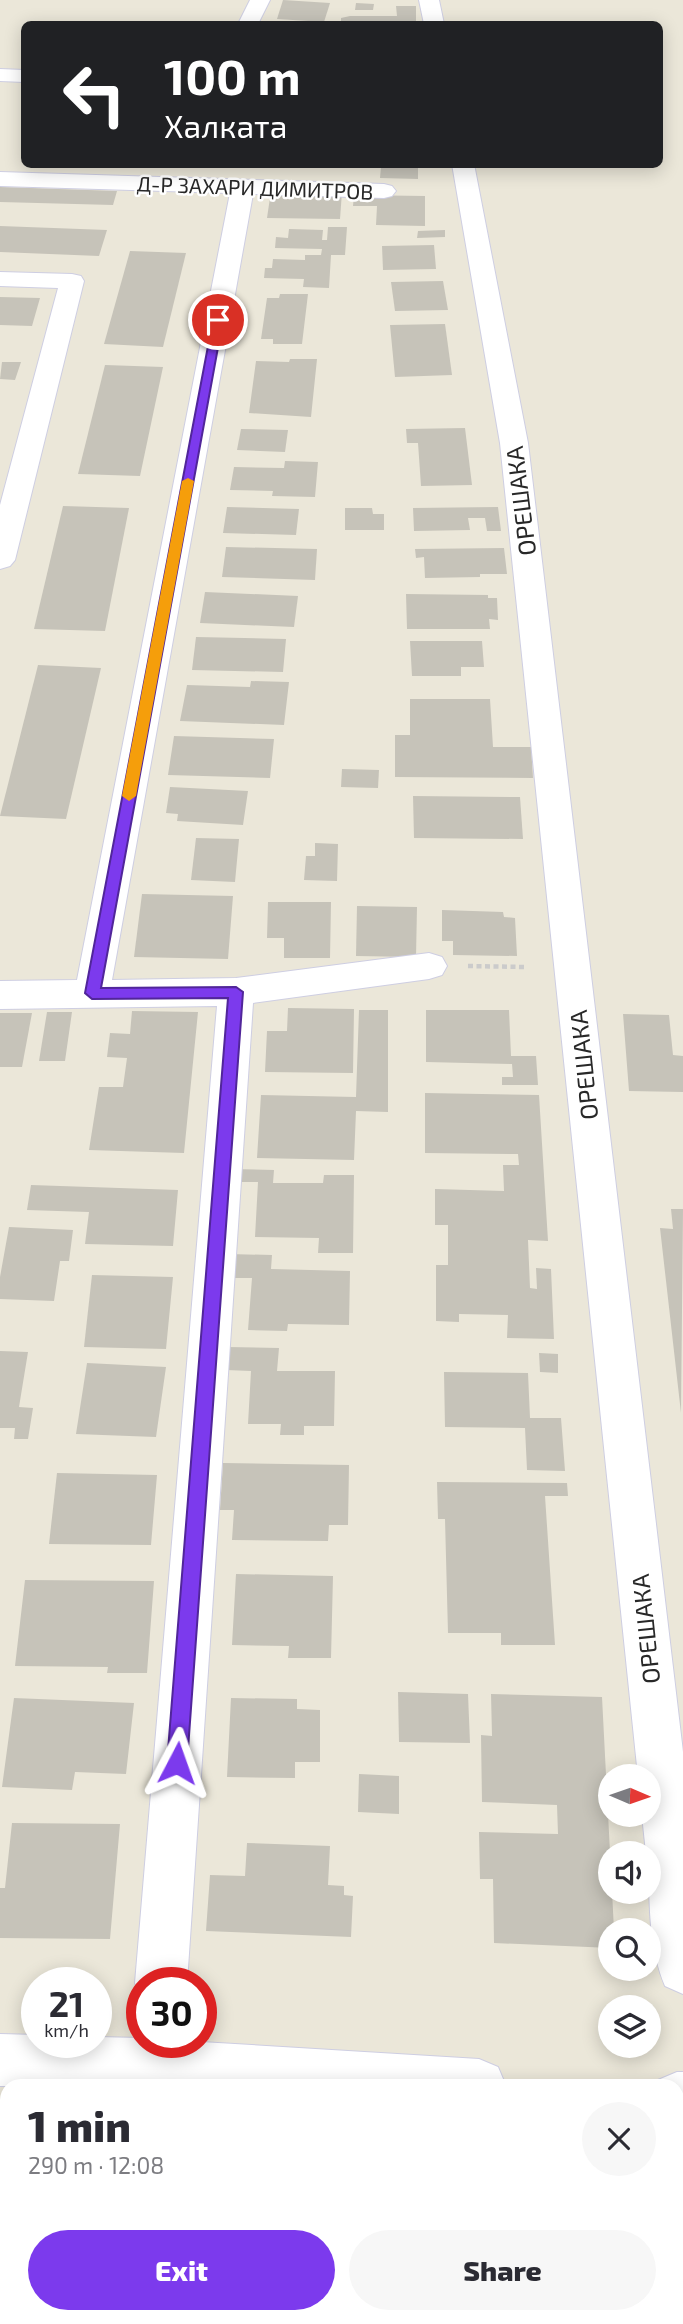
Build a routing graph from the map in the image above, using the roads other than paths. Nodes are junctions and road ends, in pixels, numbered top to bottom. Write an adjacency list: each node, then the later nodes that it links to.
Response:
1 (260, 0): 3 (street)
2 (429, 0): 4 (street)
3 (250, 21)
4 (433, 21)
5 (0, 75): 6 (street)
6 (21, 76)
7 (464, 168): 19 (street, ОРЕШАКА)
8 (190, 175): 9 (street, Д-Р ЗАХАРИ ДИМИТРОВ); 10 (street, Д-Р ЗАХАРИ ДИМИТРОВ)
9 (0, 179)
10 (243, 186): 11 (street, Д-Р ЗАХАРИ ДИМИТРОВ); 16 (street)
11 (384, 191)
12 (0, 279): 13 (street)
13 (0, 560)
14 (429, 966): 15 (street)
15 (236, 992): 16 (street); 18 (street)
16 (92, 993): 17 (street)
17 (0, 995)
18 (162, 1967)
19 (683, 1968)
20 (0, 2060): 21 (street)
21 (154, 2064): 22 (street)
22 (376, 2079)

